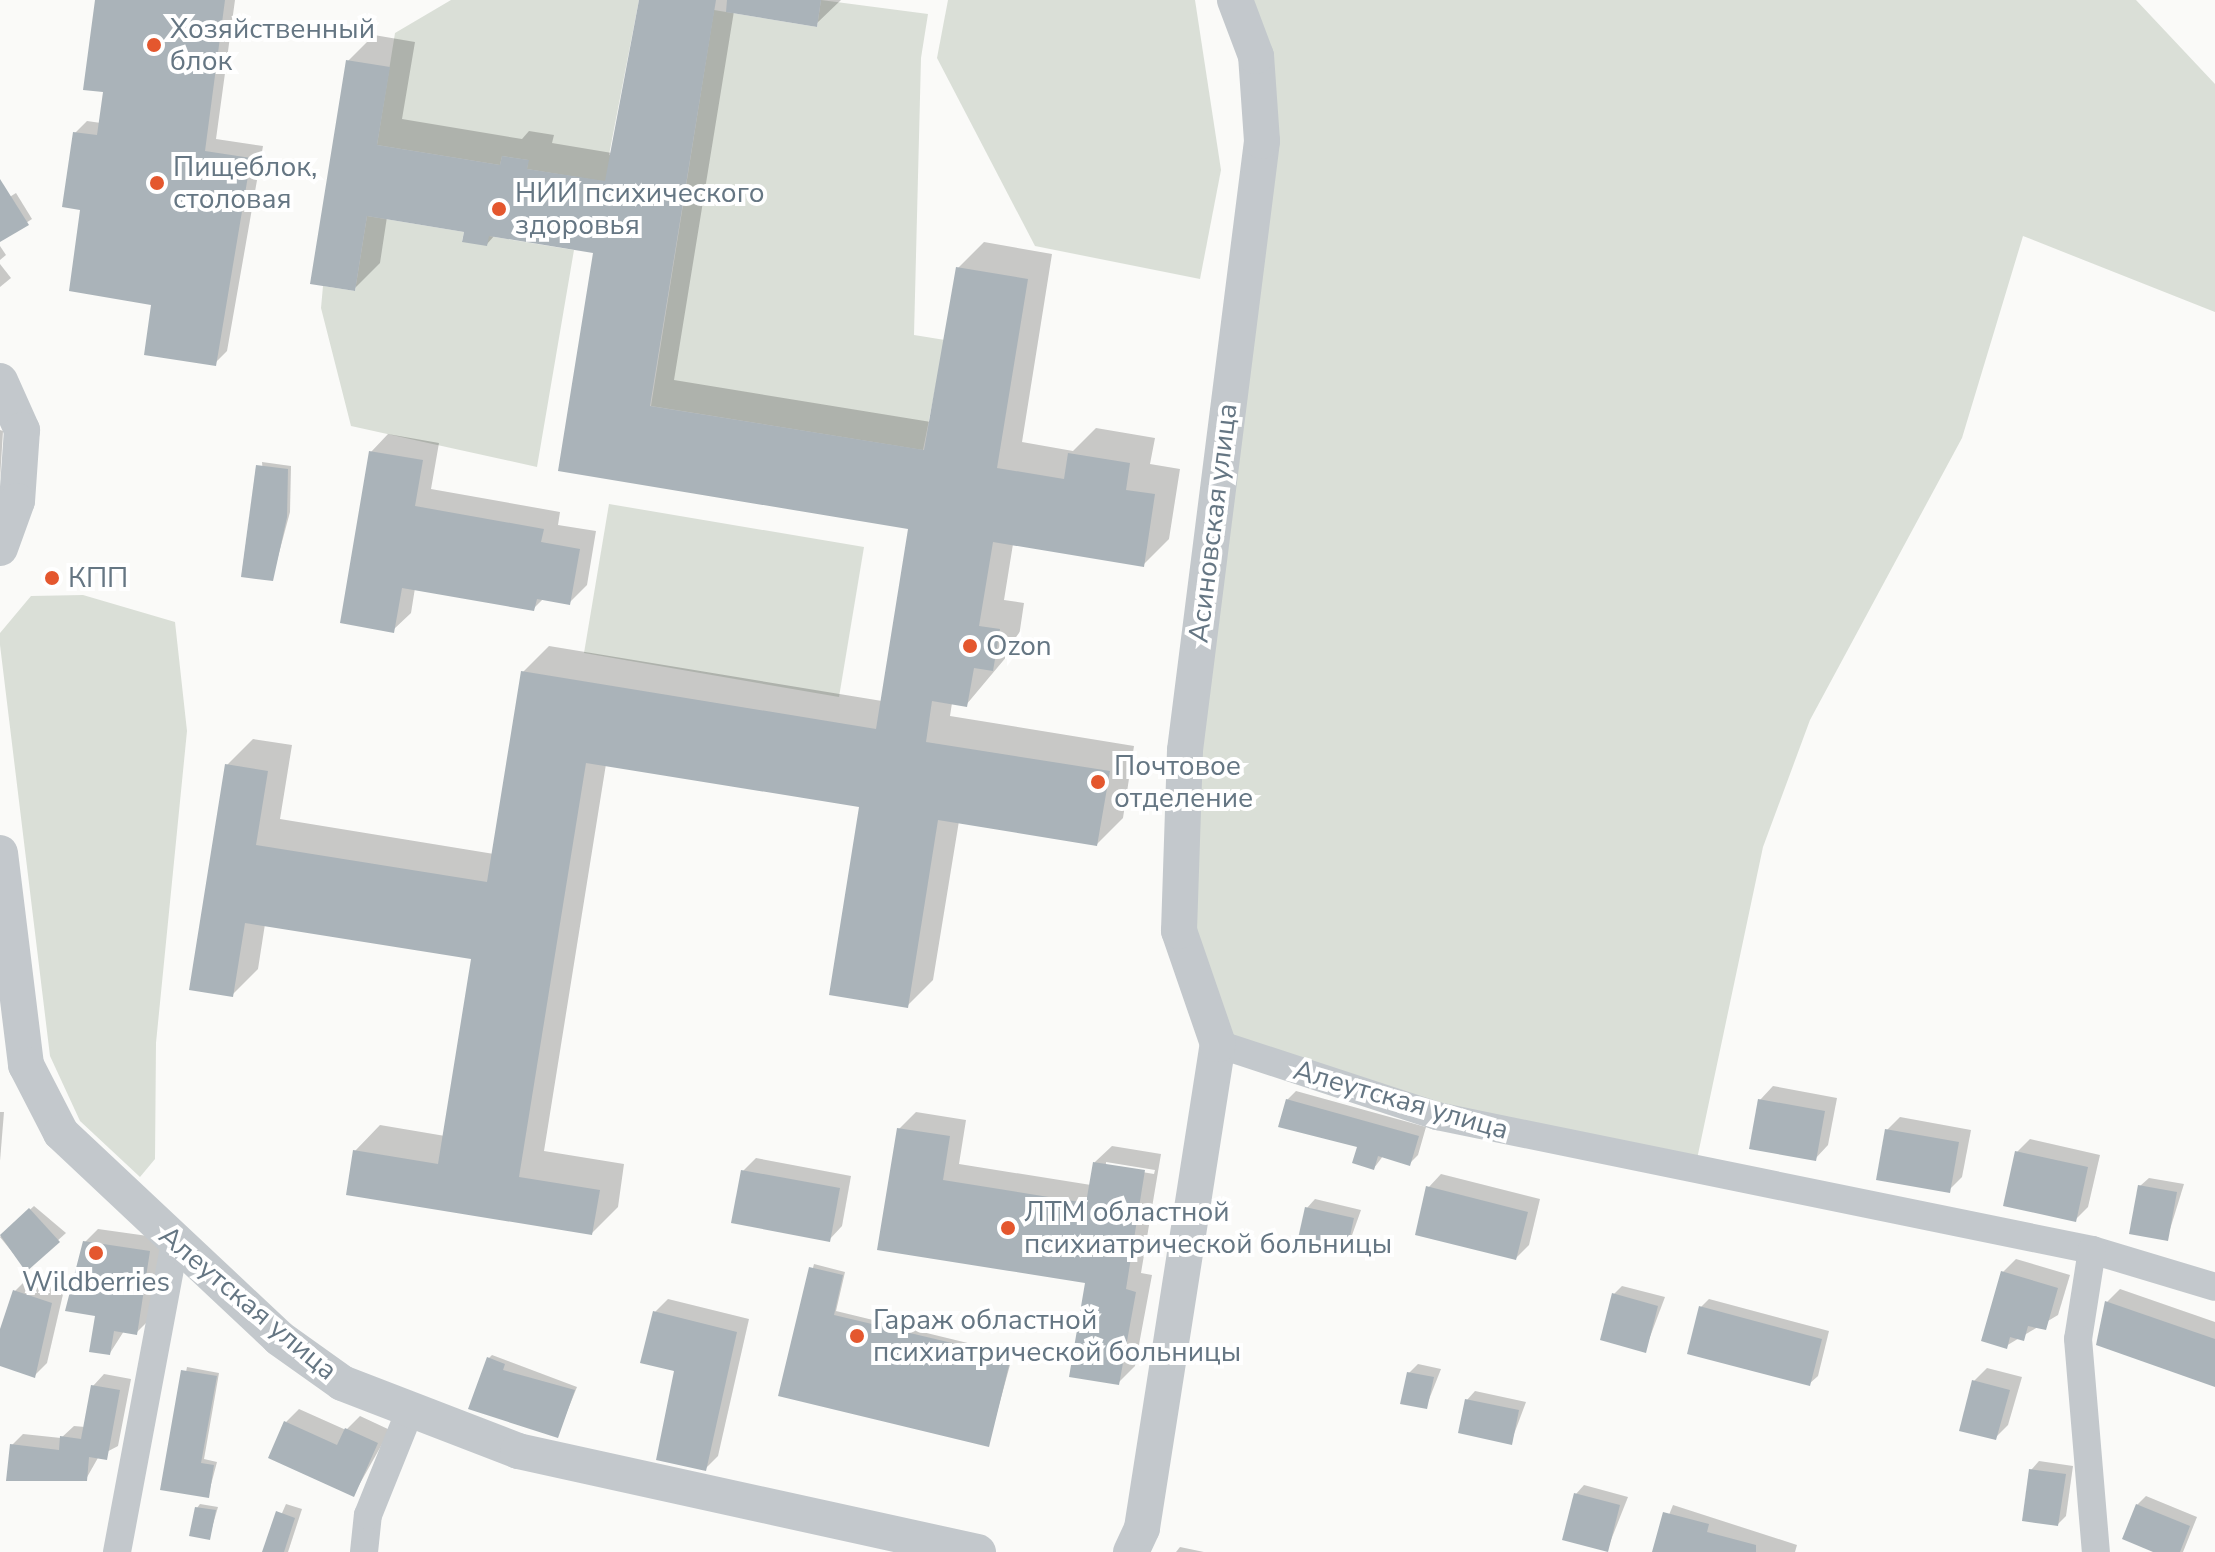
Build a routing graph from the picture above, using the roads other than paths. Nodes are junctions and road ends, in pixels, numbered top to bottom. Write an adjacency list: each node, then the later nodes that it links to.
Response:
1 (1235, 0): 5 (street, Асиновская улица)
2 (0, 381): 3 (street)
3 (0, 548)
4 (0, 853): 6 (street, Алеутская улица)
5 (1218, 1044): 7 (street, Алеутская улица); 14 (street)
6 (175, 1243): 9 (street, Алеутская улица); 11 (street)
7 (2092, 1250): 8 (street, Алеутская улица); 15 (street)
8 (2215, 1287)
9 (409, 1413): 10 (street, Алеутская улица); 12 (street)
10 (918, 1547): 13 (street, Алеутская улица)
11 (117, 1552)
12 (364, 1552)
13 (978, 1552)
14 (1131, 1552)
15 (2096, 1552)

